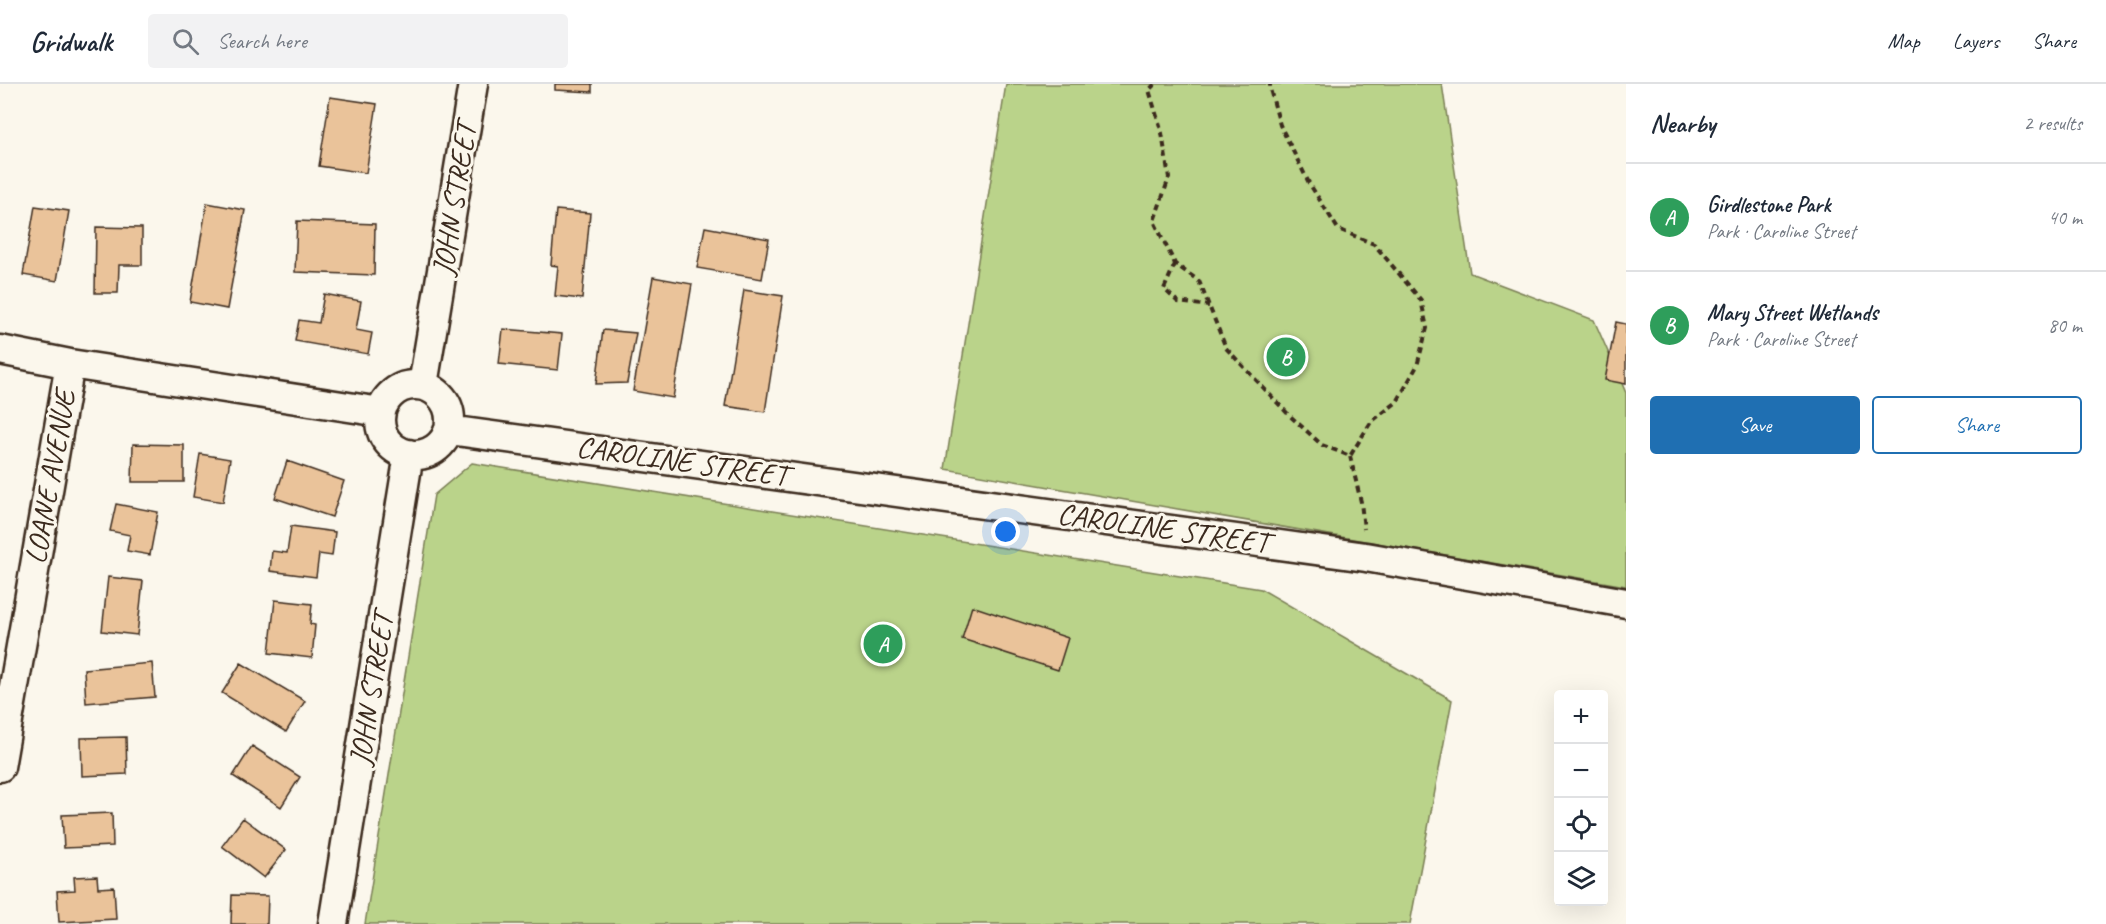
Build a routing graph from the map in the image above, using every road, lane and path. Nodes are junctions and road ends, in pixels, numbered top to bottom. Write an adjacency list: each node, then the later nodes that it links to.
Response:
1 (473, 84): 8 (street, JOHN STREET)
2 (1155, 84): 4 (path)
3 (1270, 86): 12 (path)
4 (1175, 264): 5 (path); 5 (path)
5 (1209, 306): 12 (path)
6 (0, 350): 7 (street)
7 (69, 364): 9 (street); 15 (street, LOANE AVENUE)
8 (423, 385): 9 (street); 10 (street)
9 (381, 412): 11 (street)
10 (449, 430): 11 (street); 13 (street, CAROLINE STREET)
11 (410, 454): 16 (street, JOHN STREET)
12 (1350, 456): 13 (path)
13 (1366, 557): 14 (street, CAROLINE STREET)
14 (1626, 603)
15 (0, 767)
16 (333, 924)

